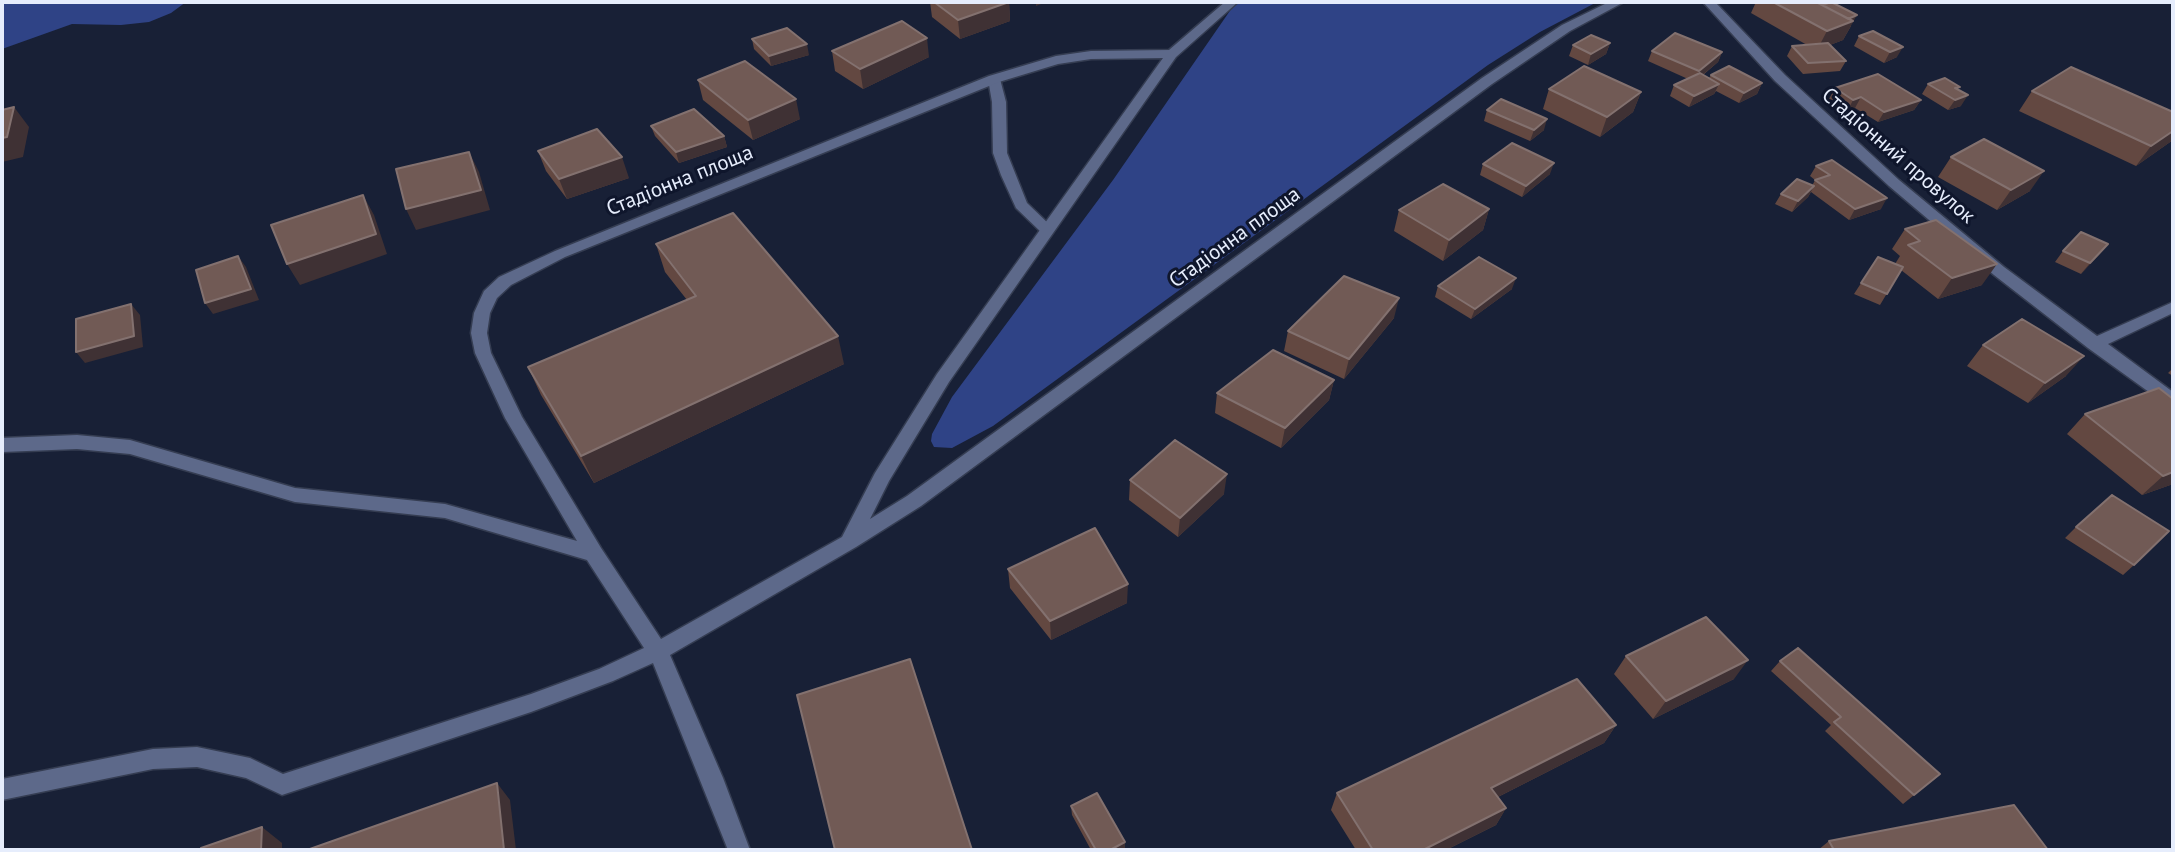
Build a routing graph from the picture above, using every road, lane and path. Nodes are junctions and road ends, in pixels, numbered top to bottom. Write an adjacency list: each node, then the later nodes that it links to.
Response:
1 (1232, 2): 4 (street)
2 (1618, 2): 11 (street, Стадіонна площа)
3 (1709, 2): 8 (street, Стадіонний провулок)
4 (1172, 54): 5 (street, Стадіонна площа); 6 (street)
5 (994, 79): 6 (street); 12 (street, Стадіонна площа)
6 (1047, 230): 11 (street)
7 (2173, 307): 8 (street)
8 (2094, 344): 9 (street, Стадіонний провулок)
9 (2173, 401)
10 (2, 445): 12 (street)
11 (849, 542): 13 (street, Стадіонна площа)
12 (594, 554): 13 (street, Стадіонна площа)
13 (658, 651): 14 (street); 15 (street)
14 (2, 790)
15 (739, 850)

